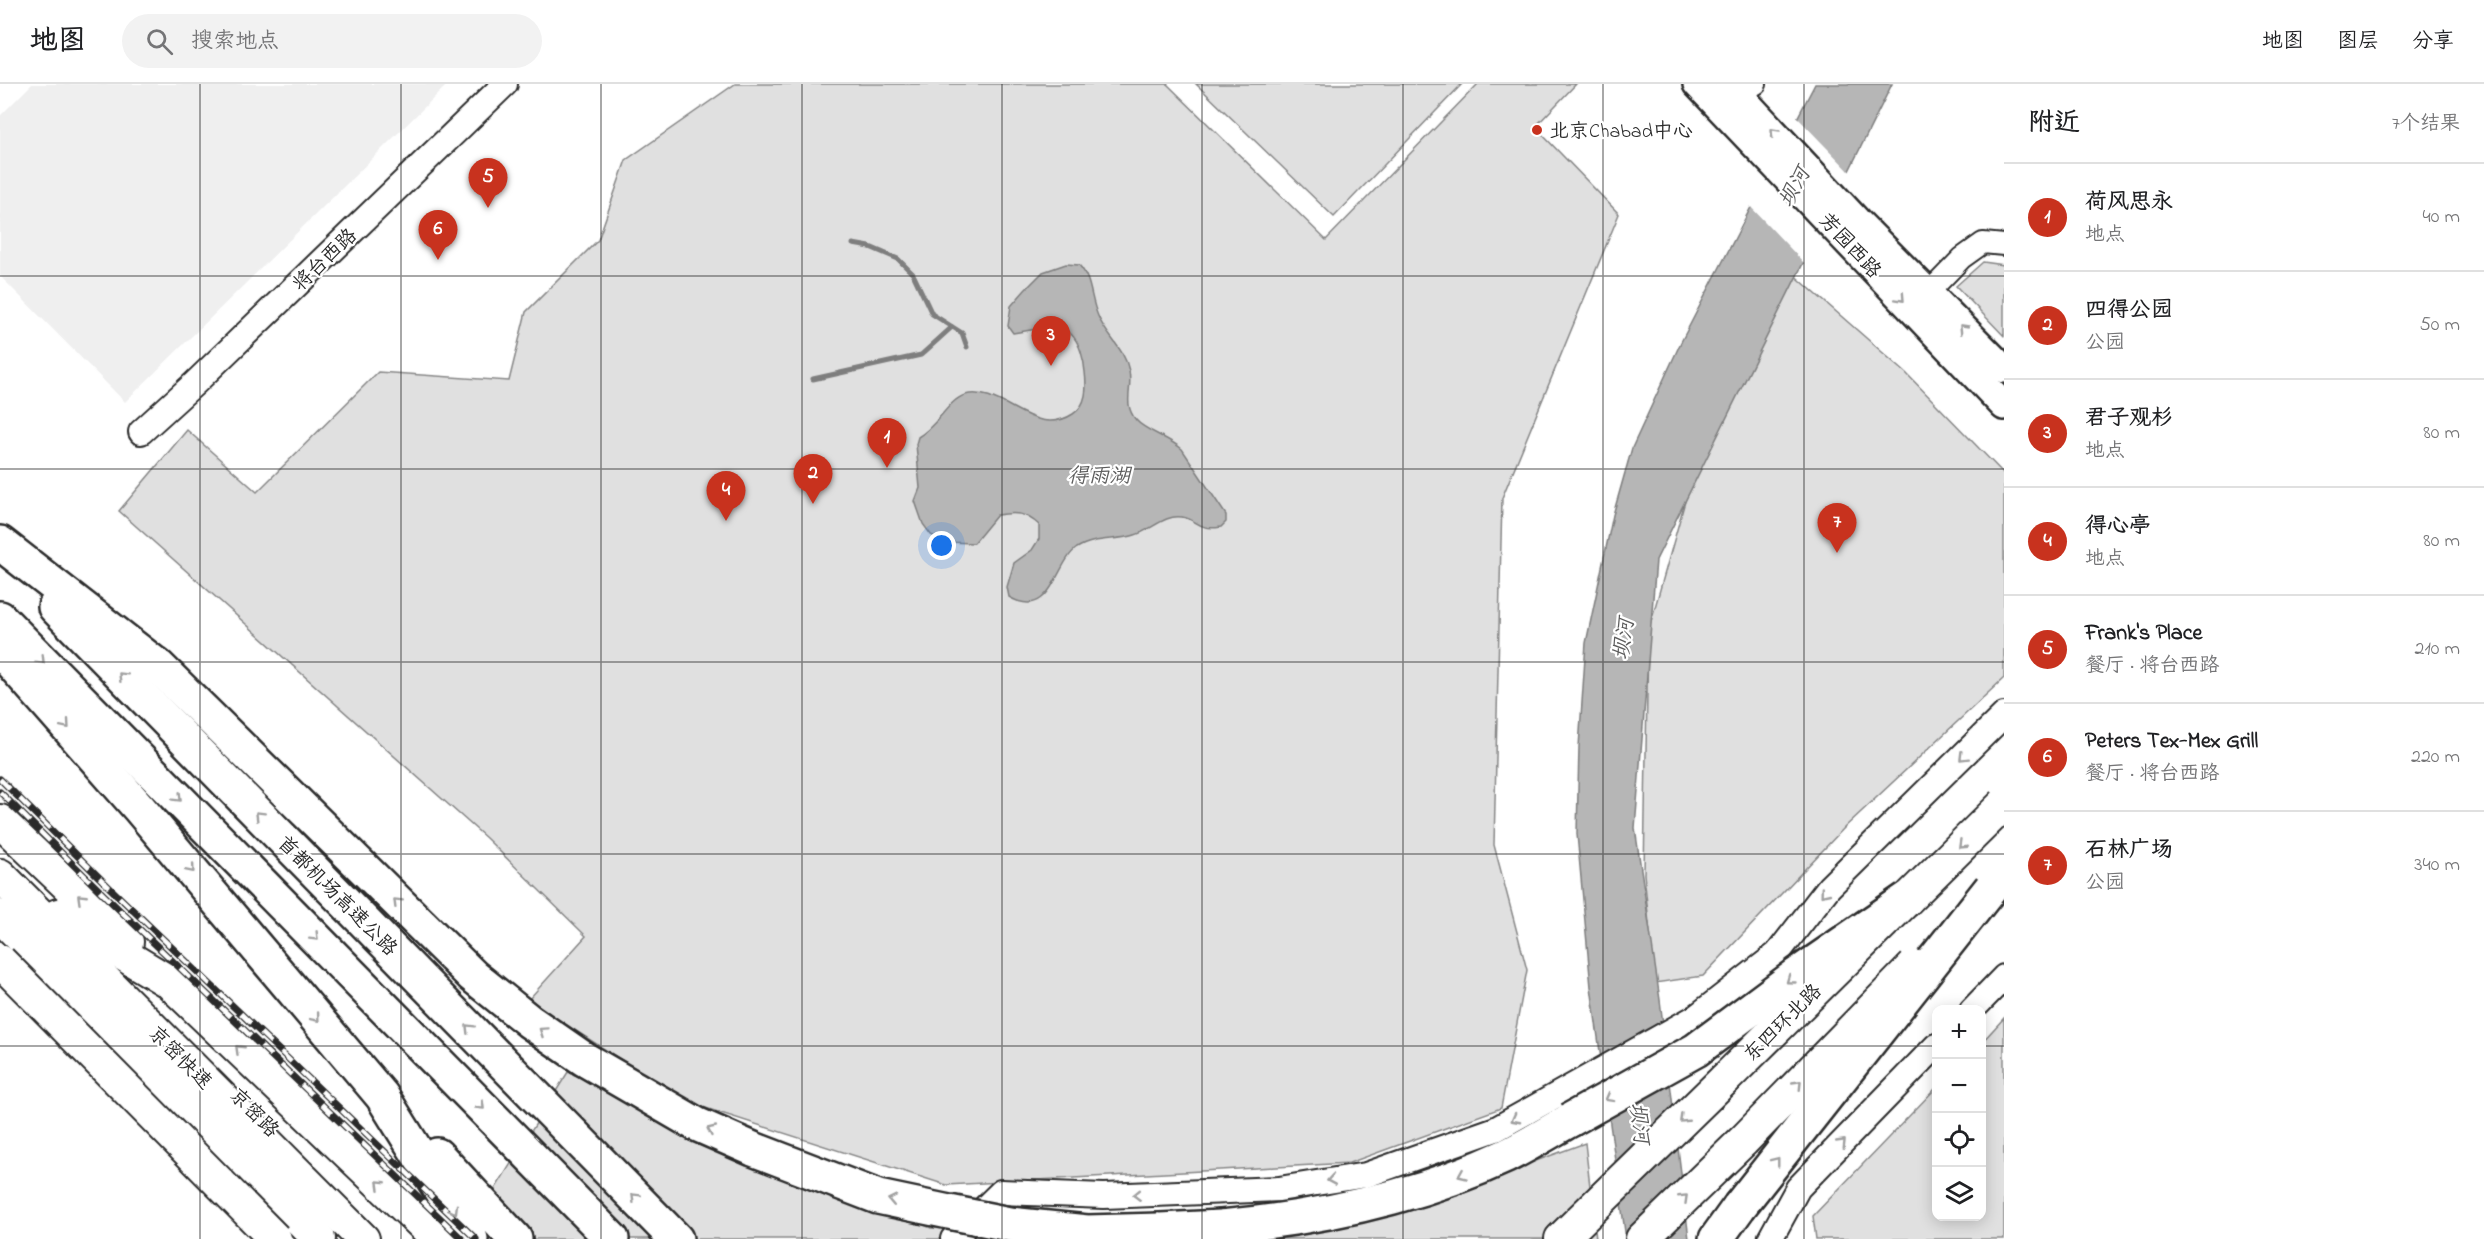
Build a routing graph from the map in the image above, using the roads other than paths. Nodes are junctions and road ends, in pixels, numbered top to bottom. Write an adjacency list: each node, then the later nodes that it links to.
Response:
1 (505, 84): 9 (street, 将台西路)
2 (1697, 84): 3 (main road, 芳园西路)
3 (1742, 98): 4 (main road, 芳园西路)
4 (1851, 230): 6 (main road, 芳园西路); 8 (main road, 芳园西路, one-way to 8)
5 (2004, 245): 6 (street)
6 (1929, 292): 7 (main road, 芳园西路, one-way to 6)
7 (2004, 369)
8 (2004, 406)
9 (141, 432)
10 (0, 543): 32 (highway, one-way to 10)
11 (0, 552): 44 (highway, 首都机场高速公路, one-way to 11)
12 (0, 618): 43 (highway, one-way to 43)
13 (0, 650): 29 (highway, one-way to 29)
14 (2004, 715): 30 (street, one-way to 30)
15 (2004, 804): 19 (highway, 东四环北路, one-way to 19, bridge)
16 (4, 837): 20 (main road, 京密路); 26 (highway, one-way to 16)
17 (0, 875): 38 (highway, 京密快速)
18 (1997, 881): 46 (highway, one-way to 18, bridge); 47 (highway, one-way to 18, bridge)
19 (1907, 899): 30 (highway, one-way to 30, bridge); 45 (highway, 东四环北路, one-way to 45, bridge)
20 (58, 915): 26 (highway); 39 (main road, 京密路)
21 (0, 916): 37 (highway, 京密快速)
22 (0, 928): 36 (main road)
23 (0, 955): 34 (street)
24 (0, 961): 35 (highway, bridge)
25 (2004, 977): 27 (street)
26 (169, 982): 40 (highway, one-way to 26)
27 (1977, 1005)
28 (1932, 1050): 48 (street, one-way to 28)
29 (382, 1096): 41 (highway, one-way to 41); 42 (highway)
30 (1568, 1105): 31 (street, one-way to 31); 33 (highway, one-way to 33)
31 (1164, 1195): 32 (street, one-way to 32); 33 (street)
32 (951, 1226): 33 (highway, bridge)
33 (1214, 1233)
34 (252, 1239)
35 (275, 1239)
36 (308, 1239)
37 (319, 1239)
38 (363, 1239)
39 (382, 1239)
40 (438, 1239)
41 (471, 1239)
42 (515, 1239)
43 (612, 1239)
44 (676, 1239)
45 (1561, 1239)
46 (1642, 1239)
47 (1716, 1239)
48 (1770, 1239)

